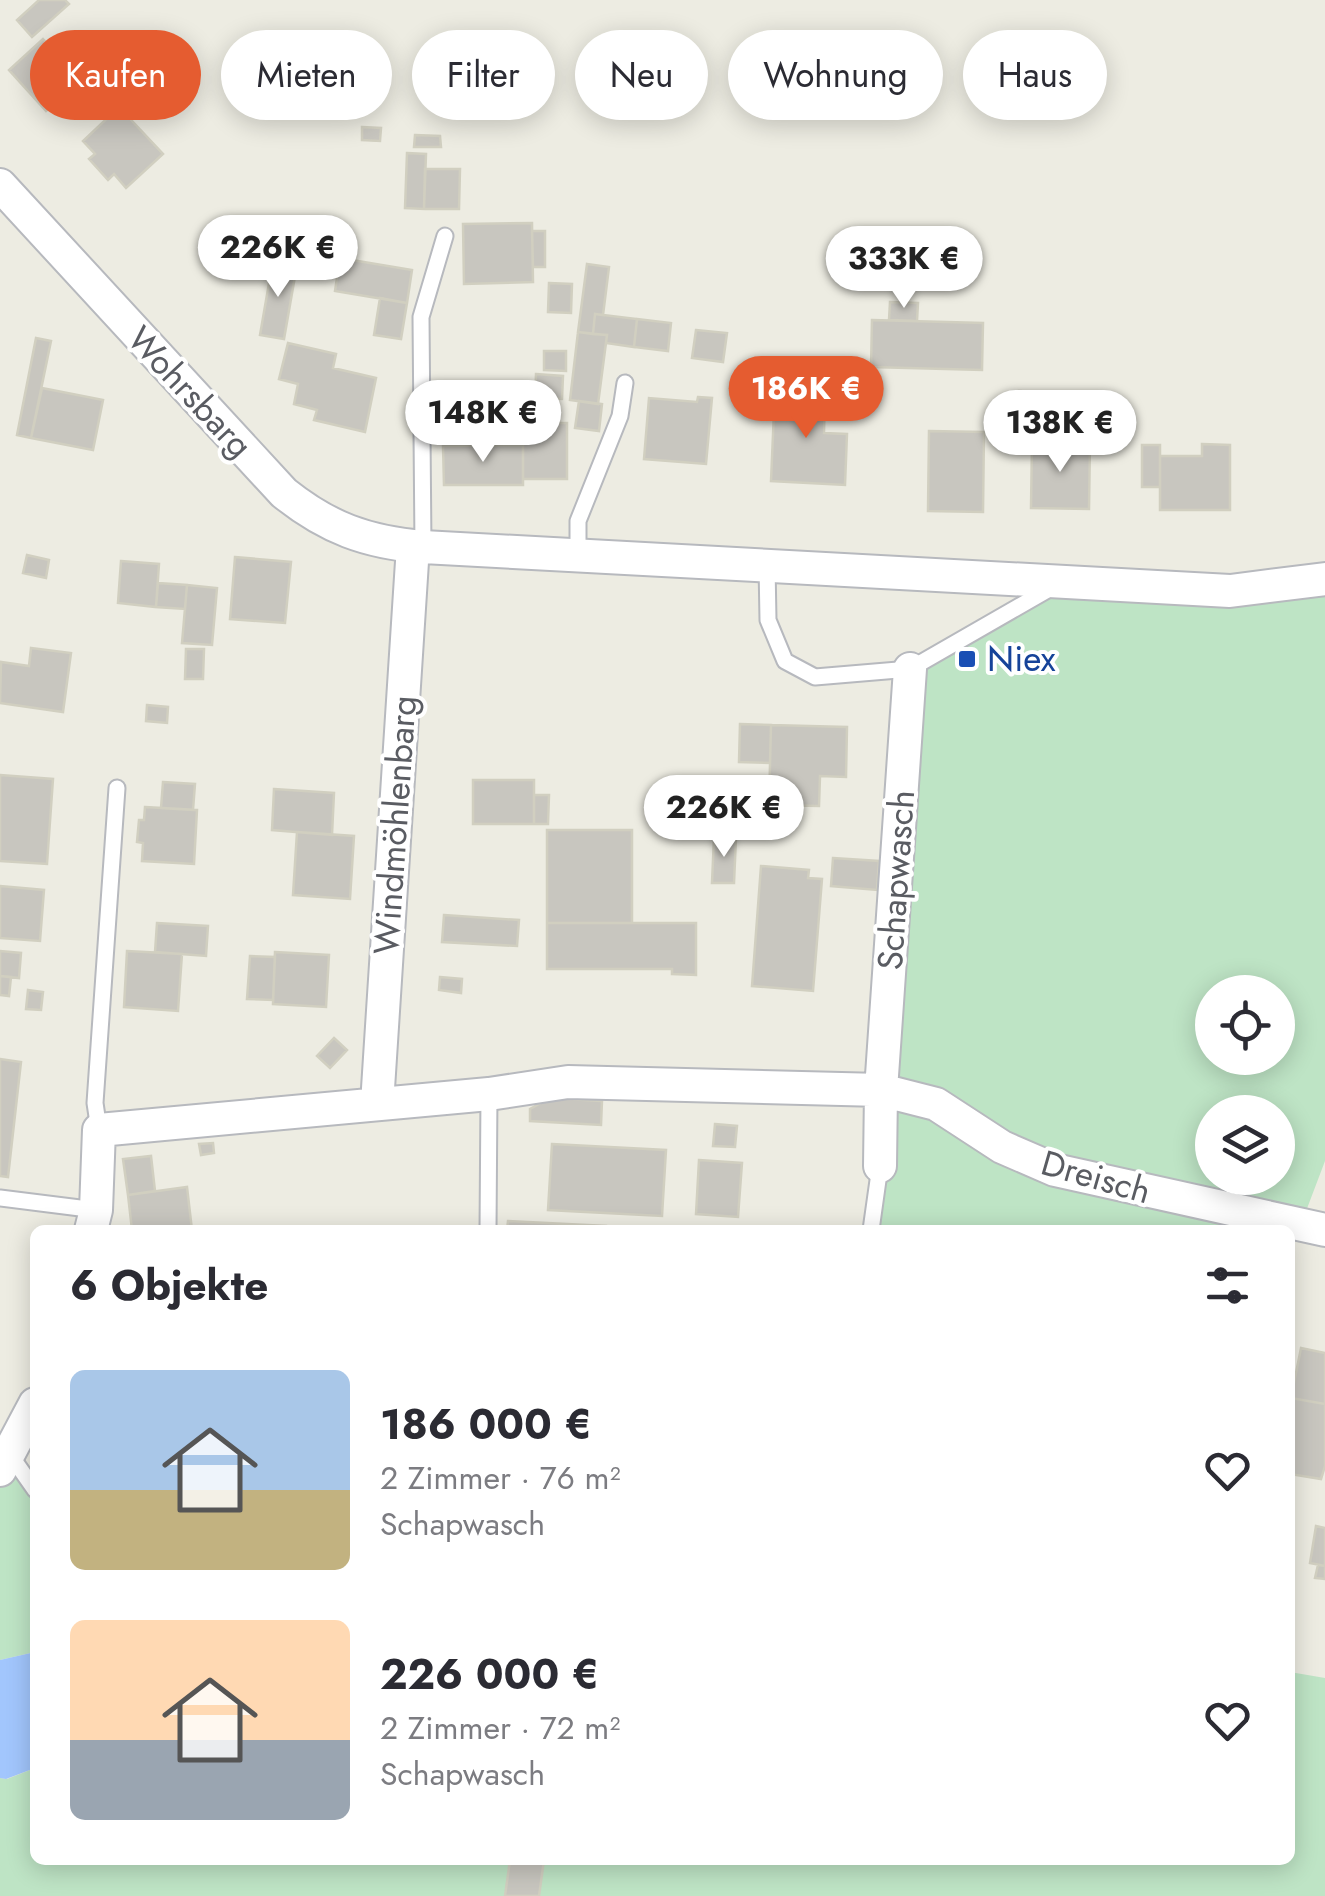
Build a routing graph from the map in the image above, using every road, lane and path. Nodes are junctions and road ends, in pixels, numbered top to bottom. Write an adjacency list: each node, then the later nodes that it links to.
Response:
1 (0, 185): 4 (street, Wohrsbarg)
2 (444, 236): 4 (lane)
3 (625, 383): 5 (lane)
4 (418, 547): 5 (street); 13 (street, Windmöhlenbarg)
5 (578, 556): 6 (street)
6 (767, 565): 8 (street); 9 (lane)
7 (1325, 580): 8 (street)
8 (1061, 582): 9 (lane)
9 (910, 670): 11 (street, Schapwasch)
10 (117, 788): 14 (lane)
11 (881, 1090): 12 (street); 15 (street, Schapwasch); 20 (street, Dreisch)
12 (489, 1094): 13 (street); 18 (lane)
13 (377, 1104): 14 (street)
14 (99, 1130): 17 (street)
15 (880, 1166): 19 (lane)
16 (0, 1198): 17 (lane)
17 (93, 1220)
18 (488, 1225)
19 (872, 1225)
20 (1325, 1230)
21 (30, 1413): 22 (street)
22 (4, 1458): 23 (lane)
23 (30, 1485)

